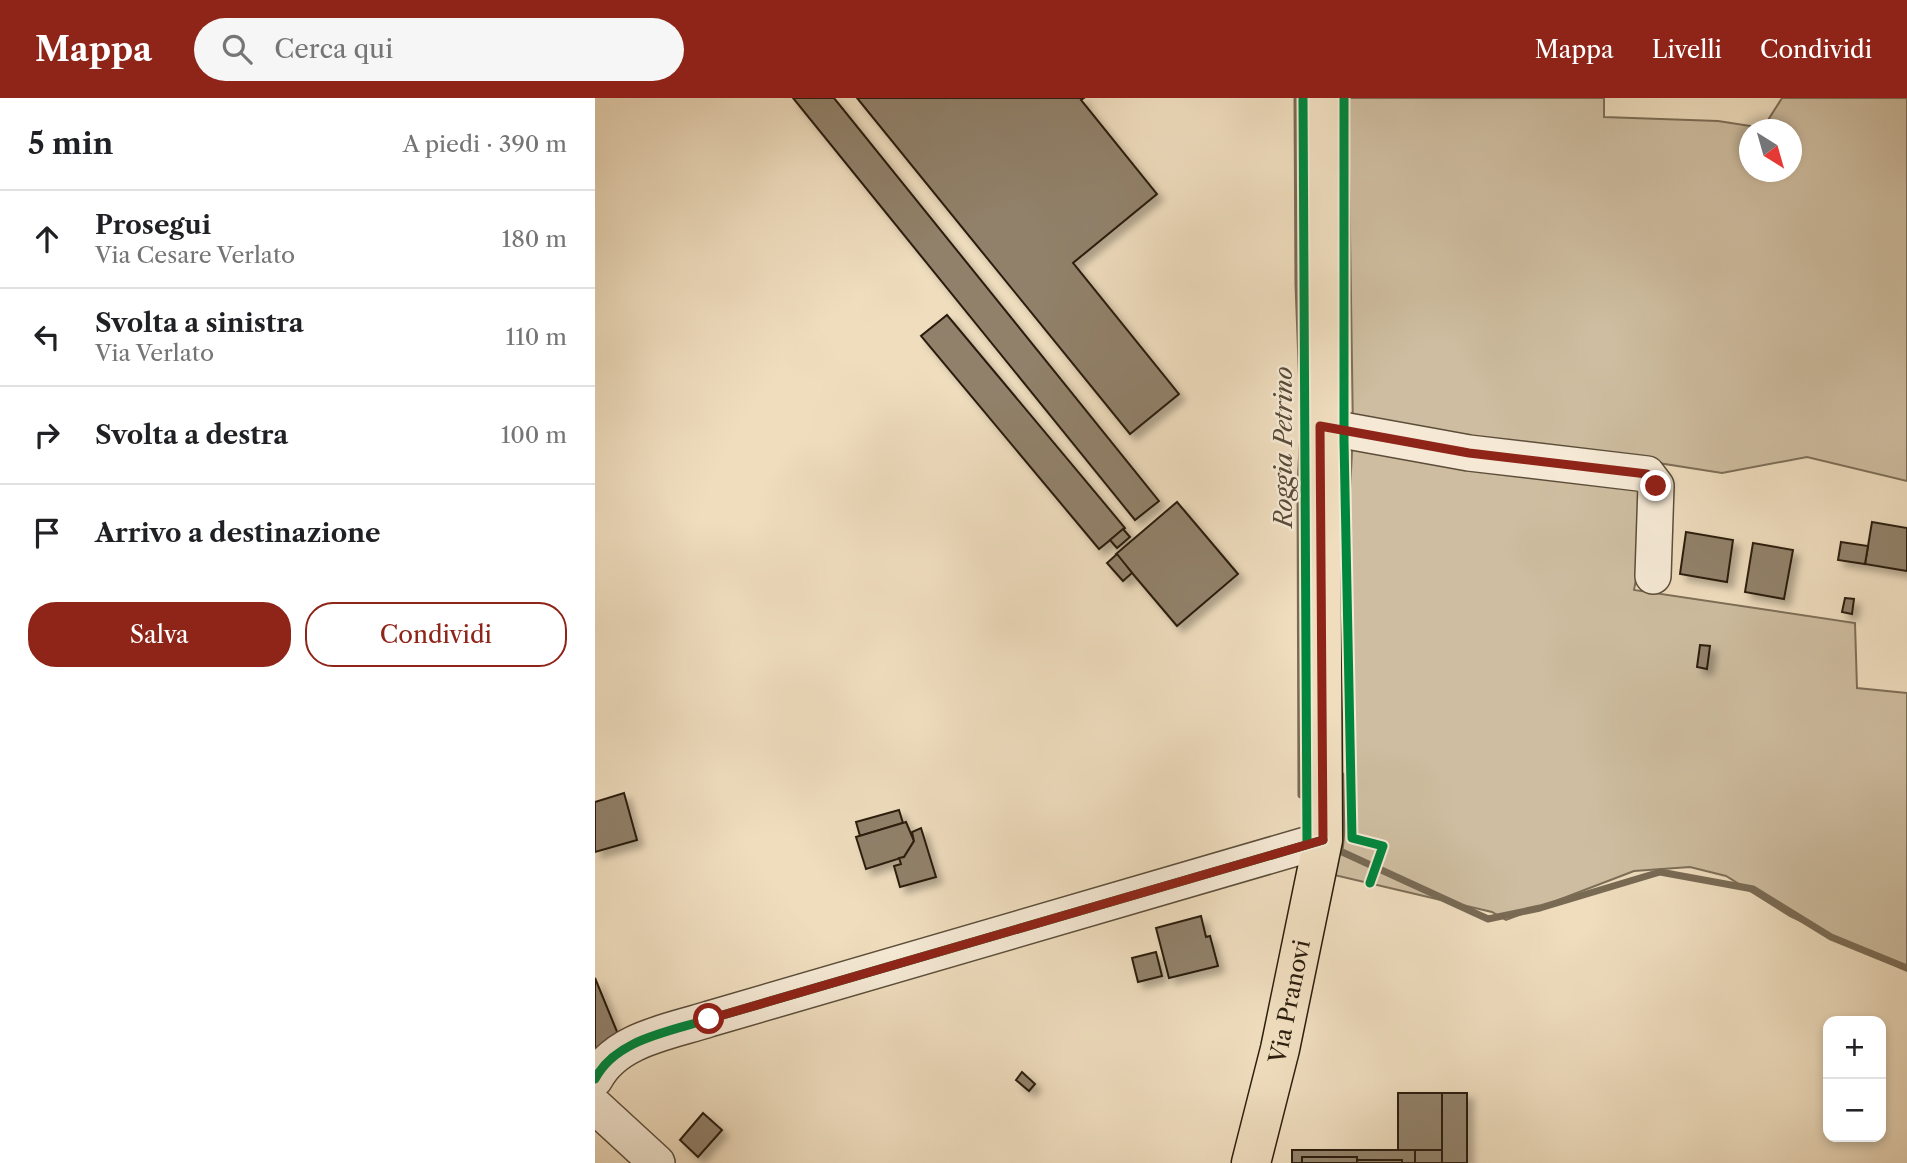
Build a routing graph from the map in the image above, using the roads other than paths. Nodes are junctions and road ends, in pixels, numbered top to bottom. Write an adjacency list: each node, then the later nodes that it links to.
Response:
1 (1319, 98): 2 (main road, Via Pranovi)
2 (1320, 426): 3 (street); 4 (main road, Via Pranovi)
3 (1653, 576)
4 (1323, 840): 5 (street); 8 (main road, Via Pranovi)
5 (595, 1079)
6 (595, 1106): 7 (street)
7 (657, 1163)
8 (1251, 1163)

